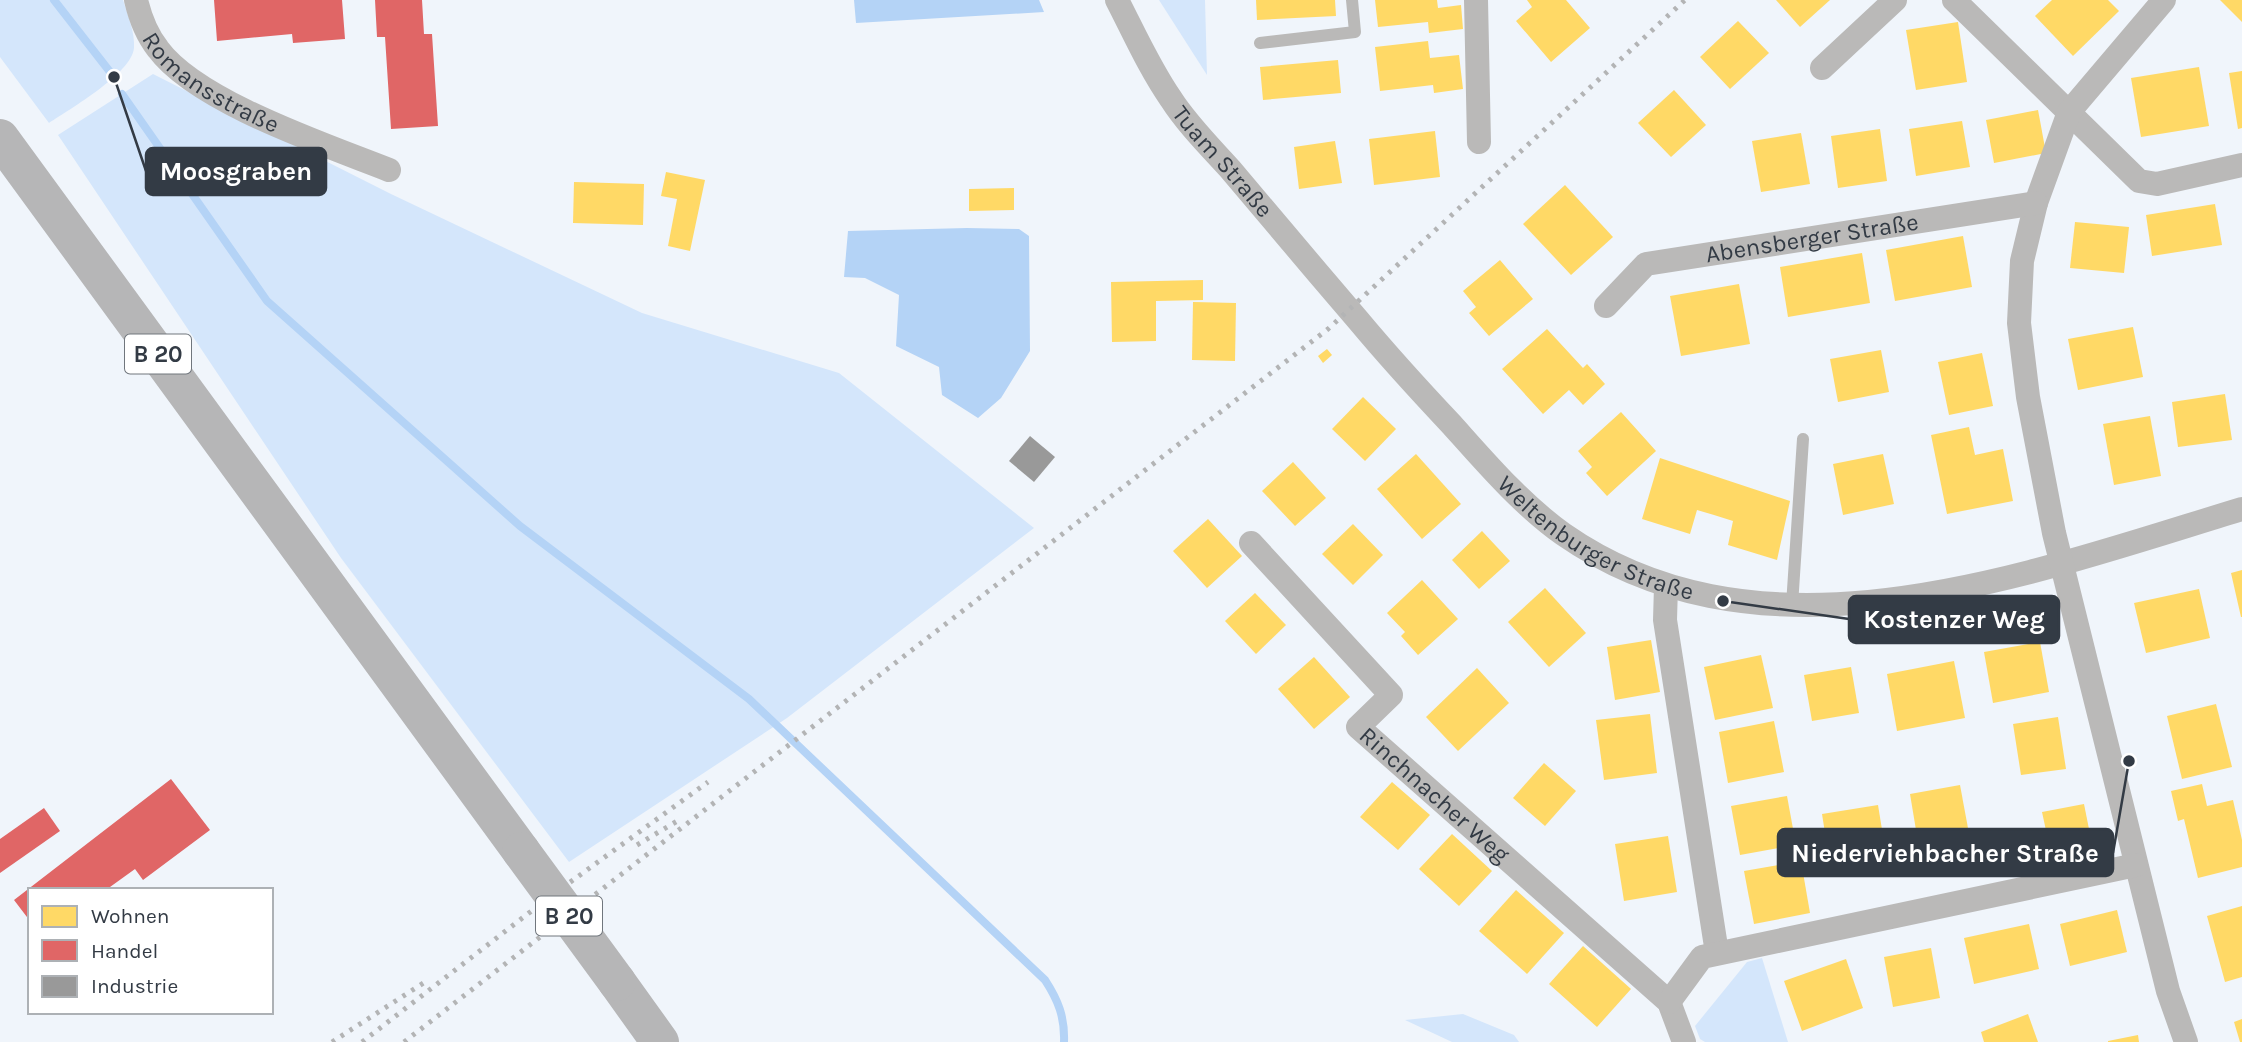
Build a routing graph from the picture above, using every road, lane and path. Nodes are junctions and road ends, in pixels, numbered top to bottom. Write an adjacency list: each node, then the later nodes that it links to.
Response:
1 (136, 0): 14 (street, Romansstraße)
2 (1117, 0): 17 (street, Tuam Straße)
3 (1352, 0): 8 (lane)
4 (1476, 0): 12 (street)
5 (1895, 0): 9 (street)
6 (1954, 0): 10 (street)
7 (2164, 0): 10 (street)
8 (1260, 43)
9 (1822, 68)
10 (2069, 112): 13 (street); 15 (street)
11 (0, 138): 27 (highway, B 20, bridge)
12 (1479, 142)
13 (2242, 165)
14 (389, 170)
15 (2036, 203): 16 (street, Abensberger Straße); 21 (street)
16 (1606, 306)
17 (1350, 310): 22 (street, Weltenburger Straße)
18 (1803, 439): 23 (lane)
19 (2242, 509): 21 (street, Weltenburger Straße)
20 (1251, 543): 26 (street, Rinchnacher Weg)
21 (2061, 564): 23 (street, Weltenburger Straße); 24 (street)
22 (1666, 586): 23 (street, Weltenburger Straße); 25 (street)
23 (1792, 605)
24 (2136, 865): 25 (street); 29 (street)
25 (1717, 953): 26 (street)
26 (1669, 1002): 28 (street, Rinchnacher Weg)
27 (660, 1042)
28 (1684, 1042)
29 (2186, 1042)

